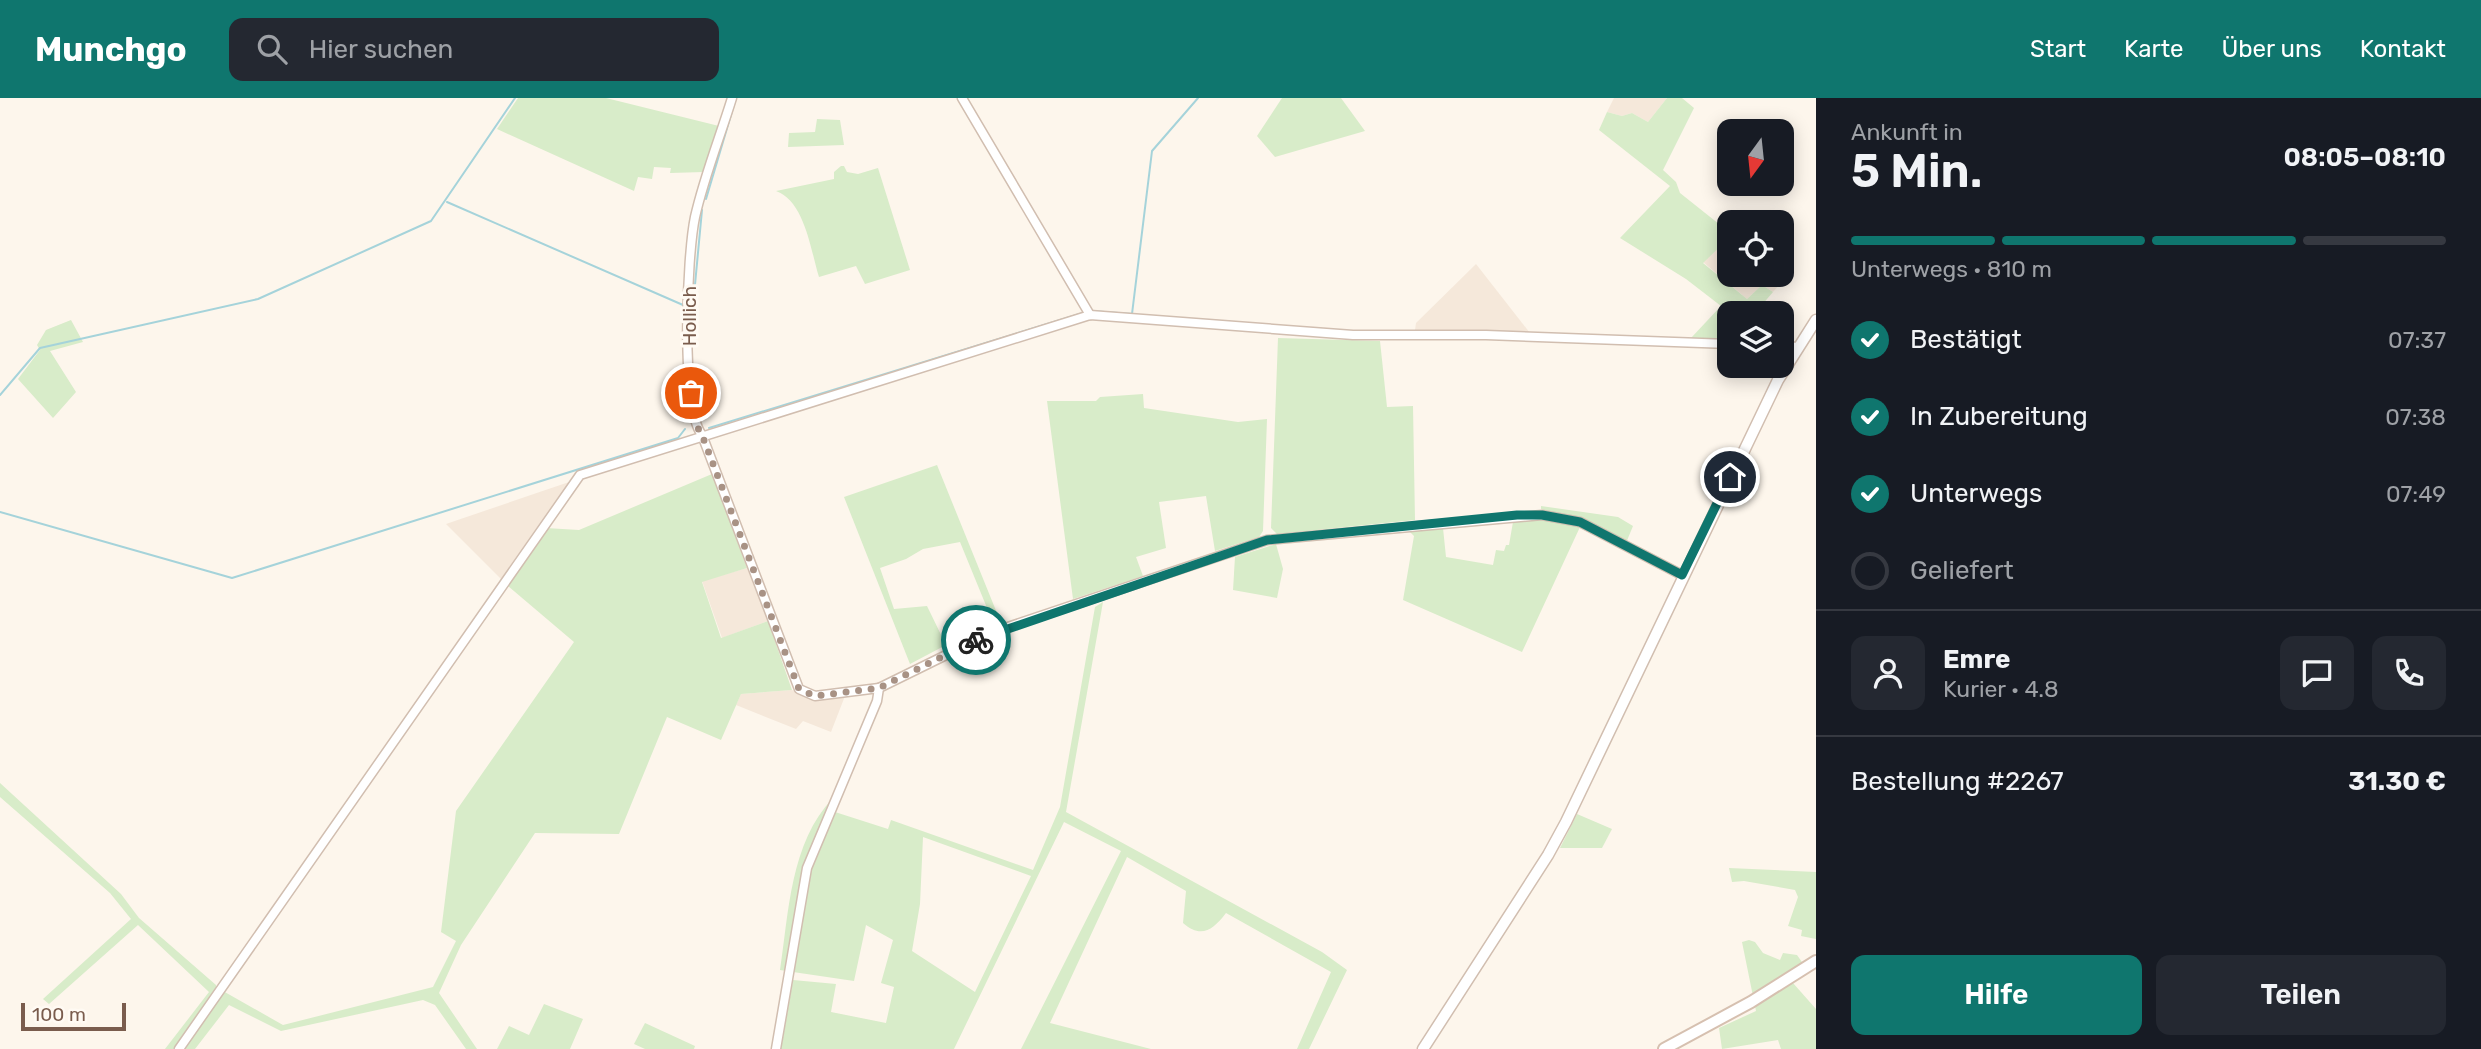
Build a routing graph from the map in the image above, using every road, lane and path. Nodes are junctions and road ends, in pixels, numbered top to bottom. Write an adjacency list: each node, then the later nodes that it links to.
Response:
1 (732, 98): 8 (street, Hollich)
2 (962, 98): 3 (street)
3 (1090, 315): 5 (street); 8 (street)
4 (1816, 320): 7 (street)
5 (1717, 344)
6 (1794, 347): 7 (street)
7 (1798, 347): 9 (street)
8 (702, 435): 10 (street, Hollich); 12 (street)
9 (1682, 575): 10 (street, Hollich); 14 (street)
10 (879, 688): 13 (street)
11 (1816, 961): 15 (main road)
12 (178, 1049)
13 (776, 1049)
14 (1423, 1049)
15 (1664, 1049)

